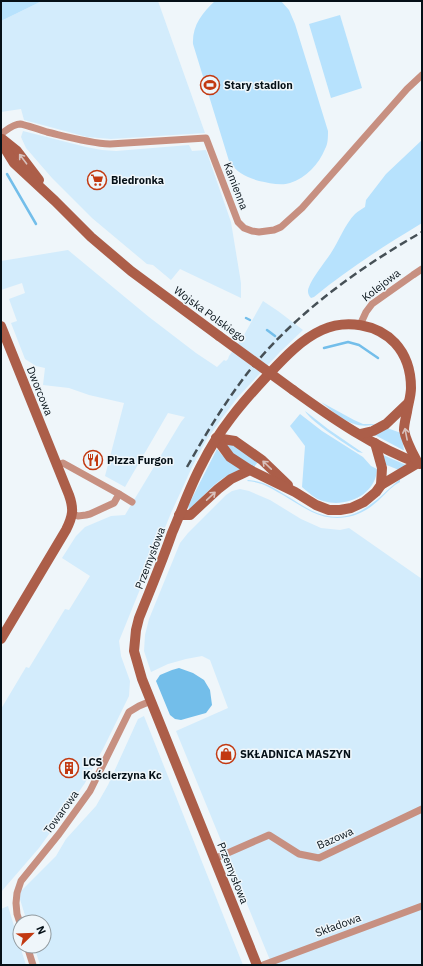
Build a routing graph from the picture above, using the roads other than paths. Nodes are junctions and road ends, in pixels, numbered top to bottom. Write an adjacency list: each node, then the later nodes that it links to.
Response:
1 (422, 75): 2 (street, Kamienna)
2 (1, 134)
3 (1, 139): 5 (main road, Wojska Polskiego, one-way to 3)
4 (1, 142): 5 (main road, Wojska Polskiego)
5 (55, 201): 10 (main road, Wojska Polskiego, bridge)
6 (422, 269): 7 (street, Kolejowa)
7 (360, 325): 9 (main road, Przemysłowa); 11 (main road, Przemysłowa)
8 (1, 326): 14 (main road, Dworcowa)
9 (408, 403): 10 (main road); 13 (main road, Przemysłowa, one-way to 9)
10 (360, 434): 12 (main road, Wojska Polskiego)
11 (216, 438): 15 (main road); 17 (main road, one-way to 11); 21 (main road, Przemysłowa)
12 (375, 443): 13 (main road, Wojska Polskiego); 16 (main road)
13 (420, 464): 16 (main road)
14 (57, 465): 18 (street); 20 (main road, Dworcowa)
15 (250, 470): 17 (main road); 21 (main road, one-way to 15)
16 (381, 485): 17 (main road)
17 (295, 492)
18 (119, 494): 19 (street); 20 (street)
19 (132, 502)
20 (72, 514): 22 (main road)
21 (180, 515): 23 (main road, Przemysłowa)
22 (1, 639)
23 (151, 701): 25 (main road, Przemysłowa); 27 (street, Towarowa)
24 (422, 809): 25 (street, Bazowa)
25 (214, 859): 30 (main road, Przemysłowa)
26 (422, 906): 31 (street, Składowa)
27 (17, 914)
28 (30, 954): 29 (street)
29 (33, 965)
30 (257, 965)
31 (263, 965)

